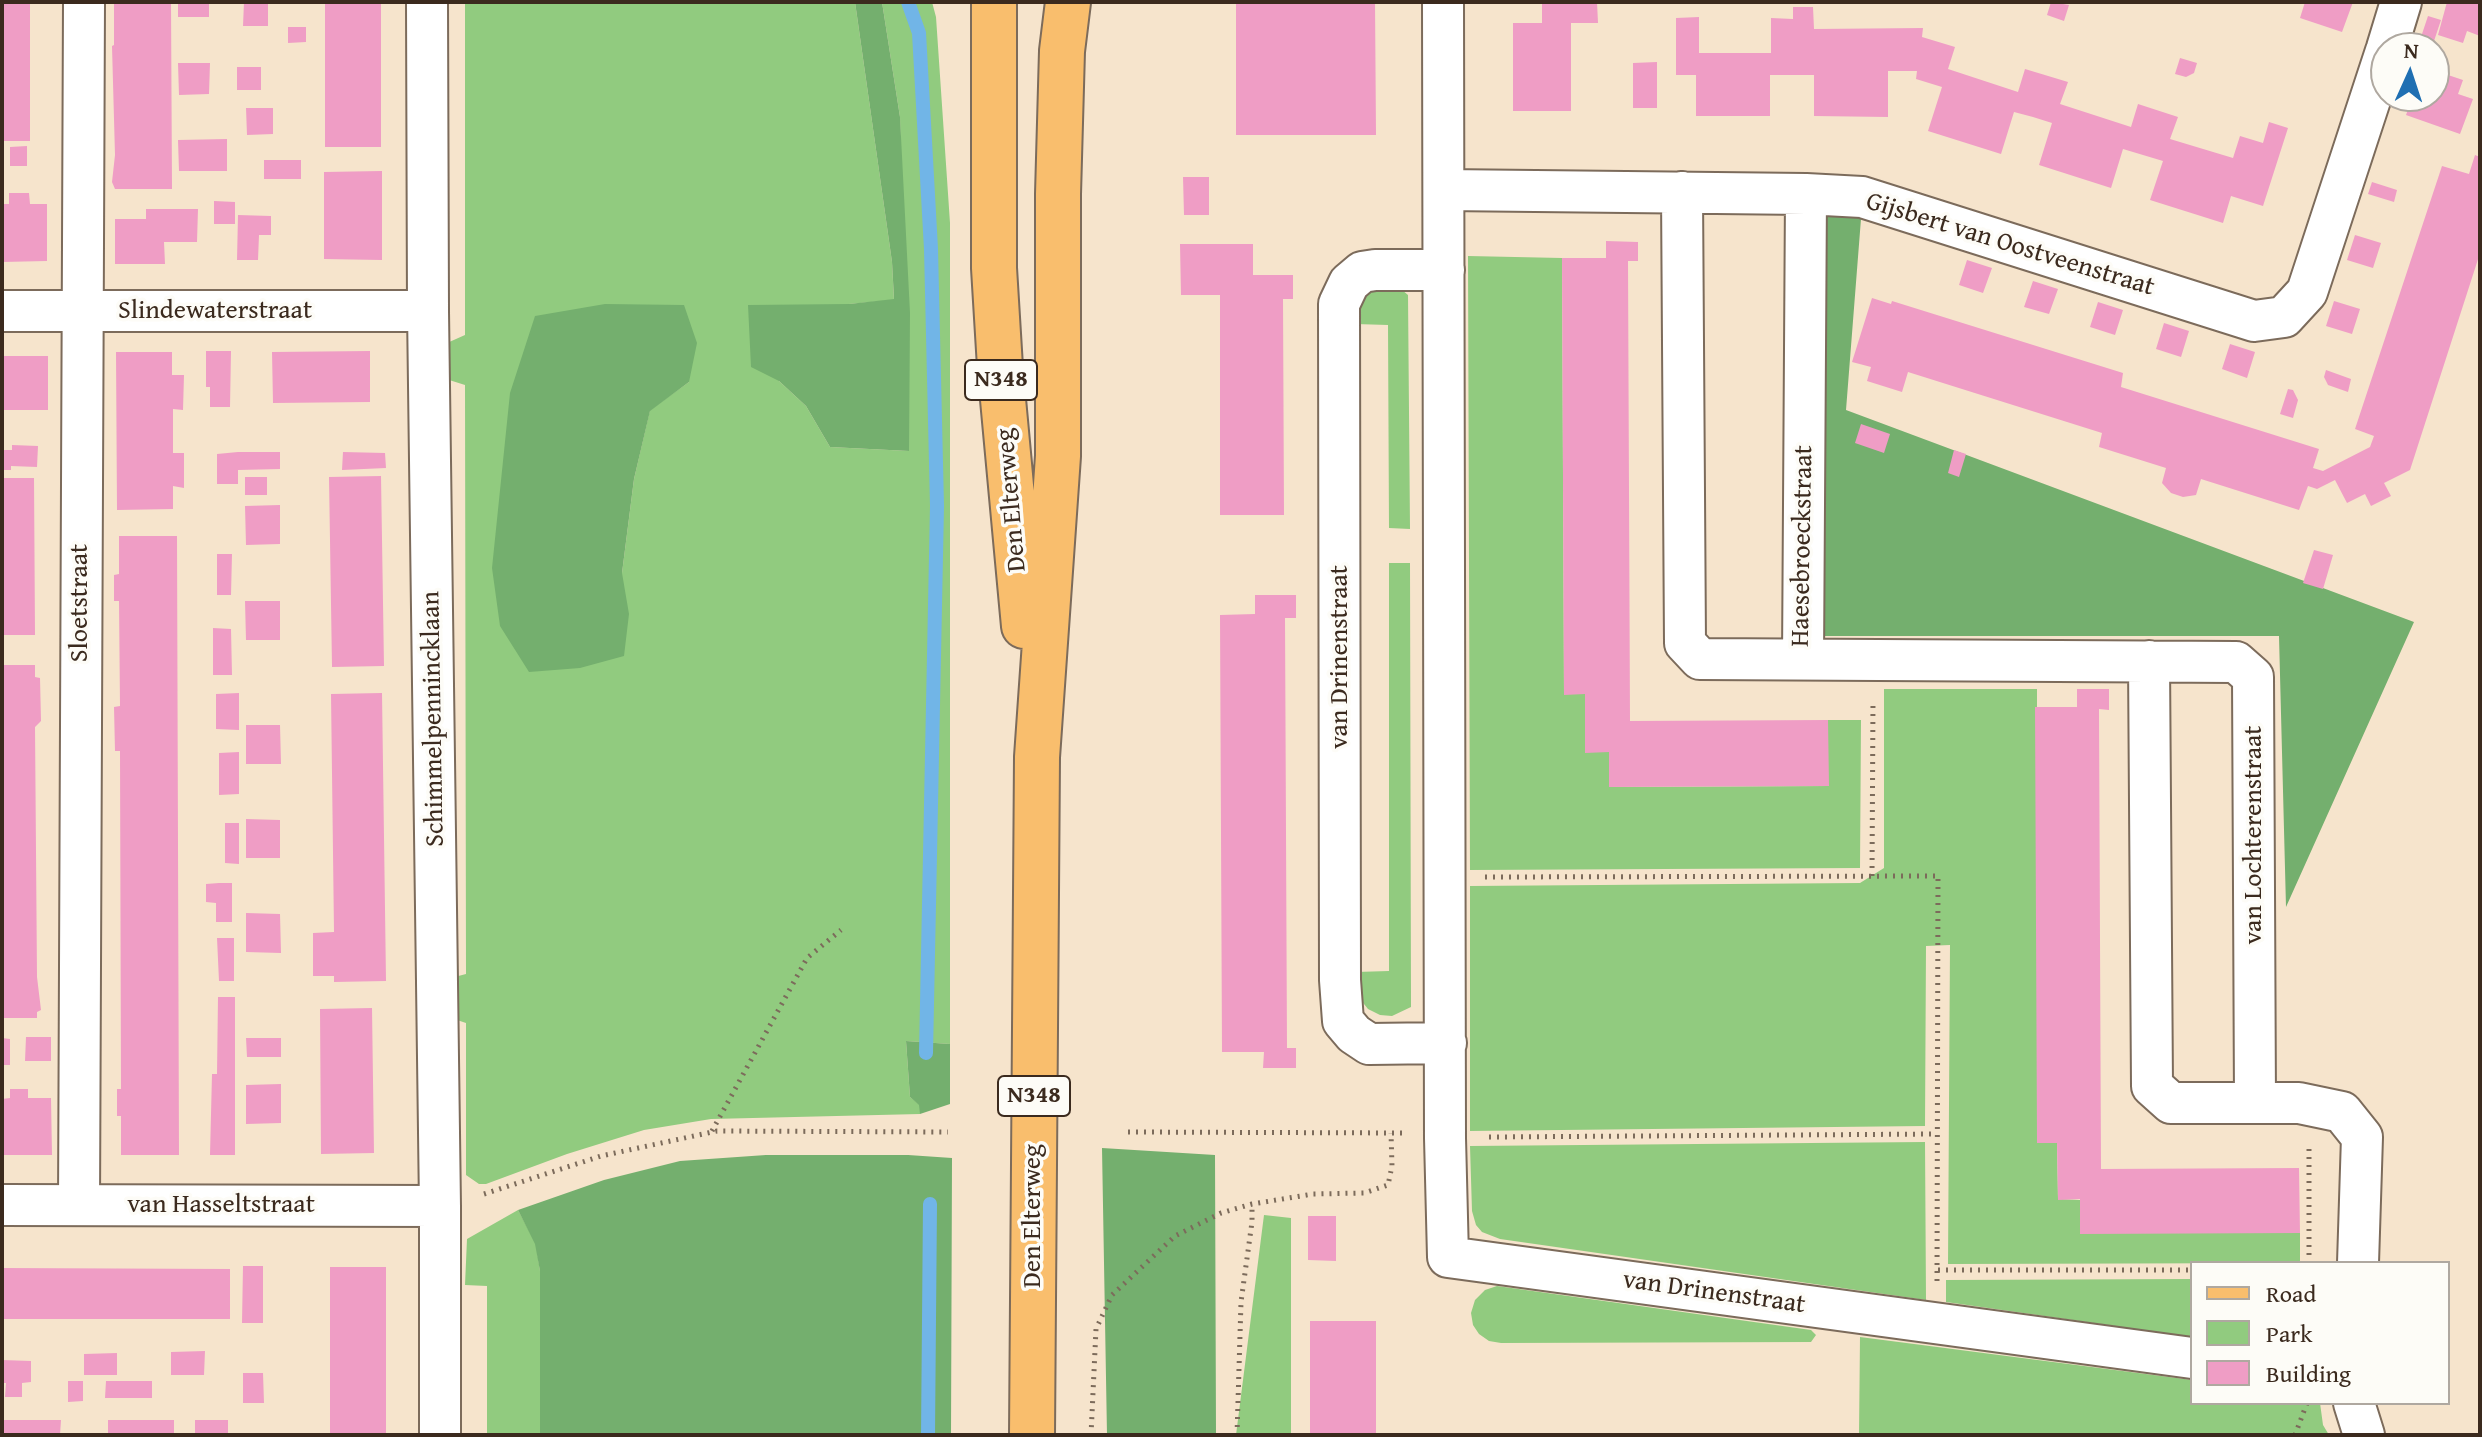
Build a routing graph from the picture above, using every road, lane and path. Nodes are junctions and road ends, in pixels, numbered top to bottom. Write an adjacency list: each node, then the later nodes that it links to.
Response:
1 (84, 2): 14 (street, Sloetstraat)
2 (427, 2): 15 (street, Schimmelpennincklaan)
3 (994, 2): 19 (main road, Den Elterweg / N348)
4 (1068, 2): 19 (main road, Den Elterweg / N348)
5 (1443, 2): 9 (street, van Drinenstraat)
6 (2401, 2): 7 (street, Gijsbert van Oostveenstraat)
7 (2392, 32)
8 (2370, 99): 11 (street, Gijsbert van Oostveenstraat)
9 (1445, 190): 10 (street, Gijsbert van Oostveenstraat); 12 (street, van Drinenstraat)
10 (1682, 192): 11 (street, Gijsbert van Oostveenstraat); 16 (street, Haesebroeckstraat)
11 (1806, 194): 16 (street, Haesebroeckstraat)
12 (1444, 270): 21 (street, van Drinenstraat); 23 (street, van Drinenstraat)
13 (2, 311): 14 (street, Slindewaterstraat)
14 (81, 311): 15 (street, Slindewaterstraat); 34 (street, Sloetstraat)
15 (428, 311): 35 (street, Schimmelpennincklaan)
16 (1803, 659): 17 (street, van Lochterenstraat)
17 (1873, 660): 18 (street, van Lochterenstraat); 20 (path)
18 (2149, 661): 24 (street); 24 (street, van Lochterenstraat)
19 (1037, 757): 43 (main road, Den Elterweg / N348)
20 (1872, 876): 21 (path); 30 (path)
21 (1444, 877): 23 (street, van Drinenstraat)
22 (841, 930): 26 (path)
23 (1446, 1043): 31 (street, van Drinenstraat)
24 (2255, 1102): 25 (street)
25 (2310, 1105): 36 (path); 37 (street)
26 (711, 1132): 27 (path); 35 (path)
27 (948, 1132)
28 (1128, 1132): 29 (path)
29 (1391, 1133): 31 (path); 32 (path)
30 (1937, 1134): 31 (path); 38 (path)
31 (1445, 1138): 39 (street, van Drinenstraat)
32 (1252, 1204): 44 (path); 45 (path)
33 (2, 1205): 34 (street, van Hasseltstraat)
34 (79, 1205): 35 (street, van Hasseltstraat)
35 (440, 1206): 42 (street, Schimmelpennincklaan)
36 (2309, 1261)
37 (2358, 1261)
38 (2190, 1270)
39 (2190, 1358)
40 (2306, 1405): 46 (path)
41 (2355, 1405): 47 (street)
42 (440, 1435)
43 (1032, 1435)
44 (1091, 1435)
45 (1237, 1435)
46 (2295, 1435)
47 (2364, 1435)

